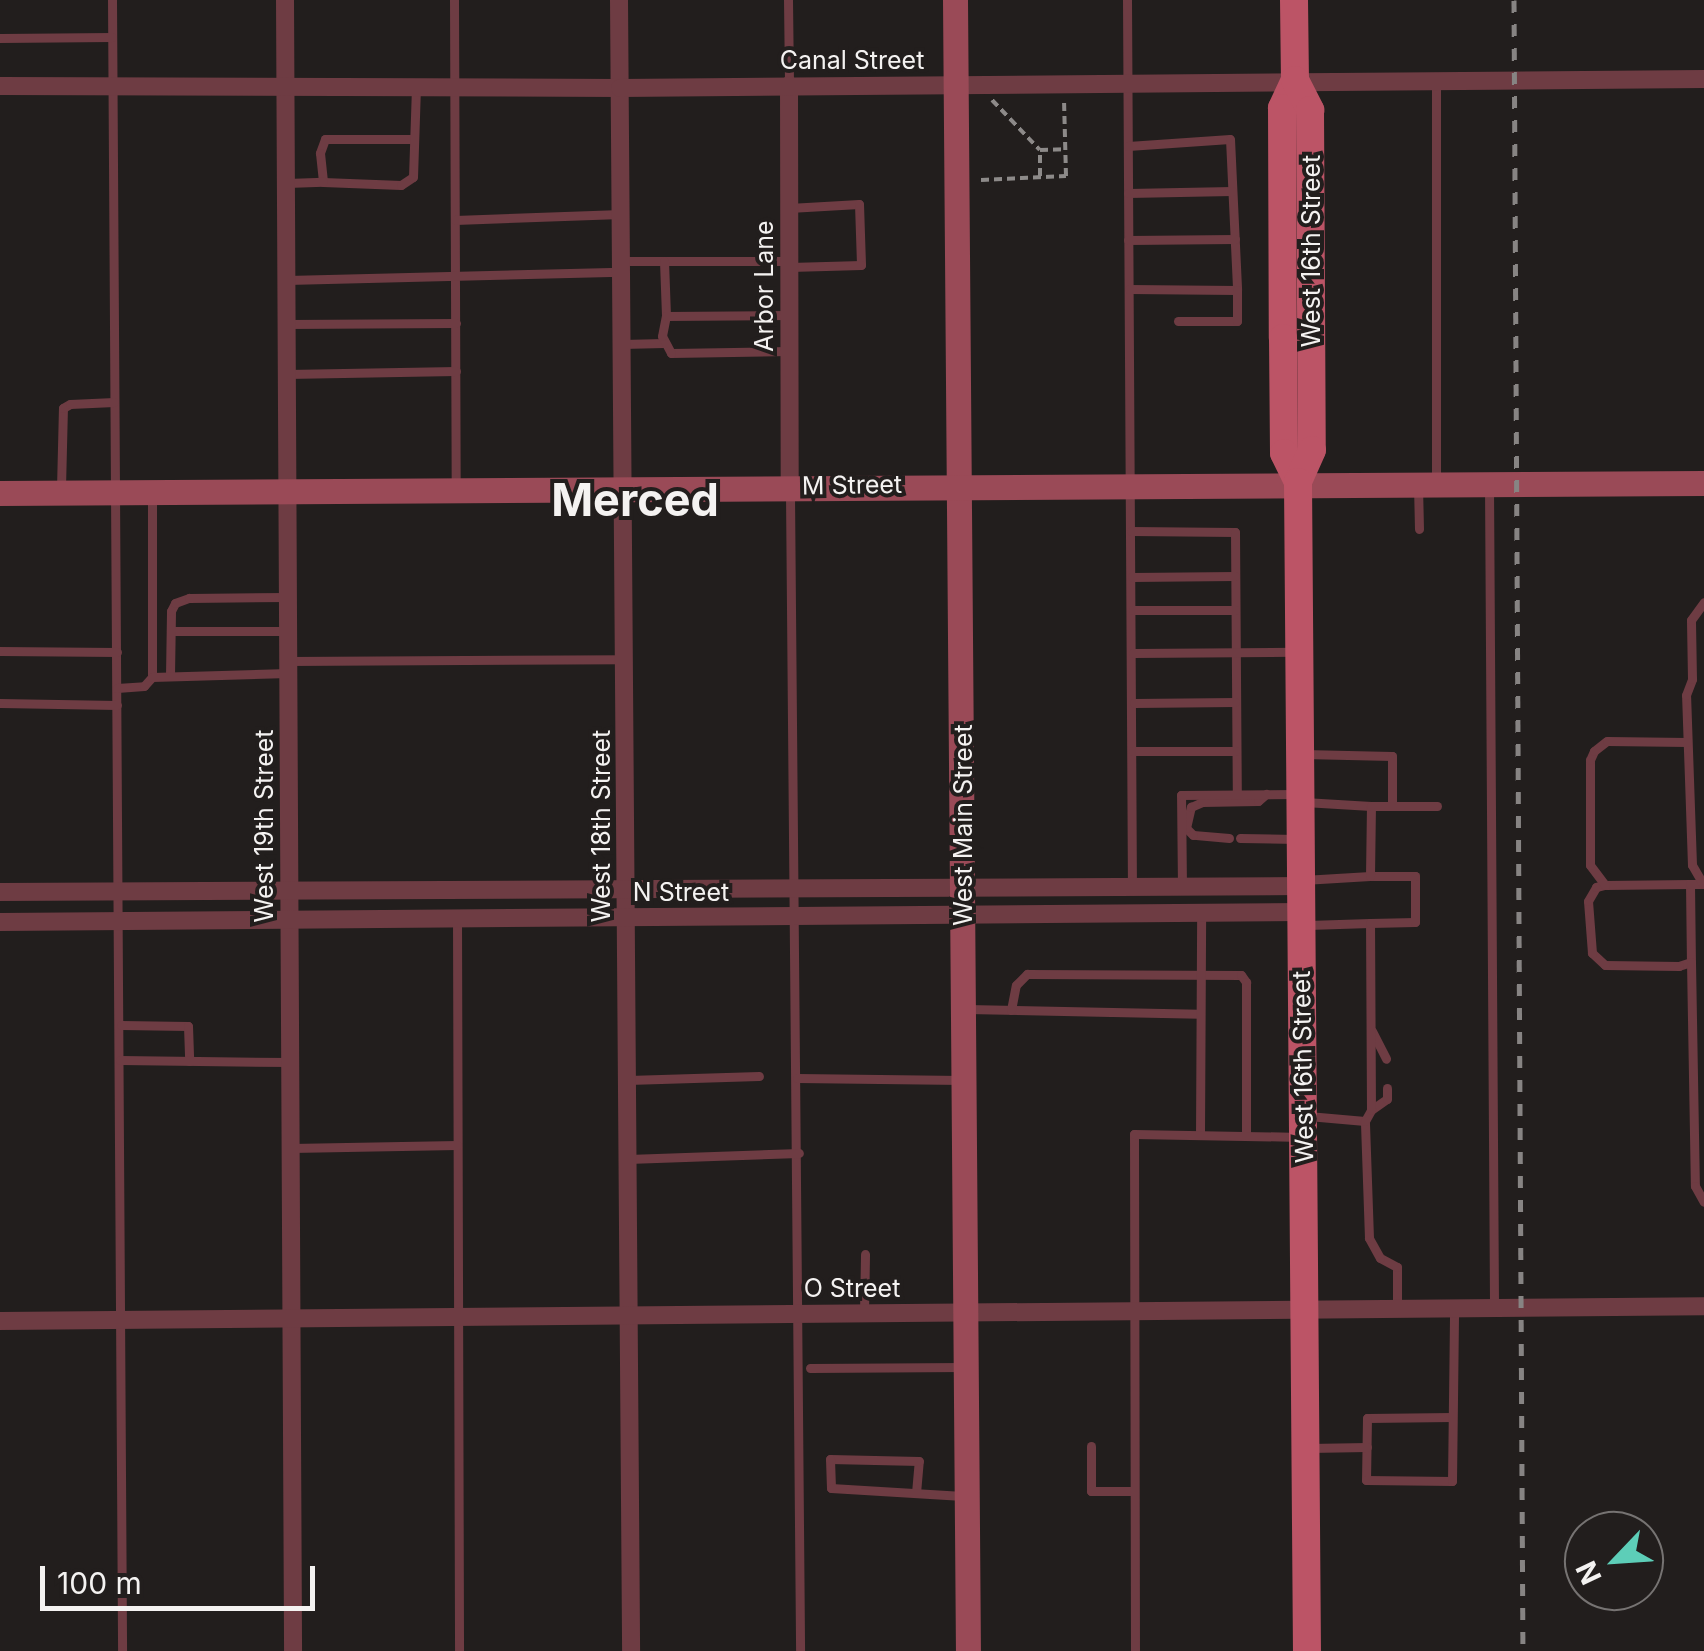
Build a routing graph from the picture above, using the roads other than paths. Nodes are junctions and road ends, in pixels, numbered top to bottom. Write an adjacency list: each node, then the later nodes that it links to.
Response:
1 (112, 0): 9 (lane)
2 (286, 0): 15 (street, West 19th Street)
3 (454, 0): 21 (lane)
4 (619, 0): 22 (street, West 18th Street)
5 (788, 0): 19 (lane)
6 (955, 0): 16 (street, West Main Street)
7 (1127, 0): 14 (lane)
8 (1294, 0): 13 (main road, West 16th Street)
9 (112, 36): 10 (lane); 18 (lane)
10 (0, 38)
11 (1436, 78): 12 (street, Canal Street); 13 (street, Canal Street); 53 (lane)
12 (1704, 79)
13 (1295, 80): 14 (street, Canal Street); 52 (main road, West 16th Street)
14 (1128, 82): 16 (street, Canal Street); 24 (lane)
15 (287, 85): 18 (street, Canal Street); 20 (street, Canal Street); 25 (street, West 19th Street)
16 (953, 85): 19 (street, Canal Street); 56 (street, West Main Street)
17 (0, 86): 18 (street, Canal Street)
18 (112, 86): 51 (lane)
19 (789, 86): 22 (street, Canal Street); 29 (street, Arbor Lane)
20 (416, 87): 21 (street, Canal Street); 23 (lane)
21 (455, 88): 22 (street, Canal Street); 31 (lane)
22 (620, 88): 30 (street, West 18th Street)
23 (414, 139): 26 (lane); 26 (lane)
24 (1128, 146): 27 (lane); 28 (lane)
25 (287, 182): 26 (lane); 38 (street, West 19th Street)
26 (323, 182)
27 (1232, 191): 28 (lane); 32 (lane)
28 (1128, 194): 33 (lane)
29 (789, 208): 35 (street, Arbor Lane); 35 (lane)
30 (621, 214): 31 (lane); 36 (street, West 18th Street)
31 (456, 220): 37 (lane)
32 (1234, 239): 33 (lane); 40 (lane)
33 (1128, 240): 39 (lane)
34 (664, 261): 35 (lane); 36 (lane); 42 (lane)
35 (789, 264): 41 (street, Arbor Lane)
36 (621, 267): 37 (lane); 47 (street, West 18th Street)
37 (456, 274): 38 (lane); 44 (lane)
38 (287, 280): 45 (street, West 19th Street)
39 (1129, 289): 40 (lane); 57 (lane)
40 (1237, 290): 43 (lane)
41 (790, 315): 42 (lane); 48 (street, Arbor Lane)
42 (666, 316): 46 (lane)
43 (1178, 321)
44 (456, 323): 45 (lane); 49 (lane)
45 (287, 324): 50 (street, West 19th Street)
46 (664, 343): 47 (lane); 48 (lane)
47 (622, 344): 59 (street, West 18th Street)
48 (790, 351): 58 (street, Arbor Lane)
49 (456, 371): 50 (lane); 60 (lane)
50 (287, 374): 61 (street, West 19th Street)
51 (114, 402): 62 (lane); 64 (lane)
52 (1298, 482): 53 (street, M Street); 57 (street, M Street); 78 (main road, West 16th Street)
53 (1427, 482): 54 (street, M Street); 66 (lane)
54 (1489, 483): 55 (street, M Street); 154 (lane)
55 (1704, 483)
56 (962, 484): 57 (street, M Street); 58 (street, M Street); 108 (street, West Main Street)
57 (1130, 484): 67 (lane)
58 (790, 486): 59 (street, M Street); 107 (lane)
59 (623, 488): 60 (street, M Street); 81 (street, West 18th Street)
60 (456, 489): 61 (street, M Street)
61 (287, 491): 63 (street, M Street); 70 (street, West 19th Street)
62 (115, 492): 63 (street, M Street); 64 (street, M Street); 77 (lane)
63 (152, 492): 84 (lane)
64 (60, 493): 65 (street, M Street)
65 (0, 494)
66 (1419, 529)
67 (1131, 532): 68 (lane); 69 (lane)
68 (1235, 576): 69 (lane); 73 (lane)
69 (1132, 577): 72 (lane)
70 (288, 597): 74 (lane); 75 (street, West 19th Street)
71 (1704, 602): 90 (lane)
72 (1132, 610): 73 (lane); 79 (lane)
73 (1235, 610): 80 (lane)
74 (171, 631): 75 (lane); 83 (lane)
75 (288, 631): 82 (street, West 19th Street)
76 (0, 651): 77 (lane)
77 (116, 652): 85 (lane)
78 (1299, 652): 80 (lane); 93 (main road, West 16th Street)
79 (1133, 653): 80 (lane); 86 (lane)
80 (1235, 653): 87 (lane)
81 (624, 660): 82 (lane); 109 (street, West 18th Street)
82 (288, 667): 83 (lane); 111 (street, West 19th Street)
83 (170, 676): 84 (lane)
84 (152, 677): 85 (lane)
85 (117, 688): 89 (lane)
86 (1134, 702): 87 (lane); 92 (lane)
87 (1235, 702): 91 (lane)
88 (0, 703): 89 (lane)
89 (117, 705): 110 (lane)
90 (1687, 742): 103 (lane); 104 (lane)
91 (1235, 750): 92 (lane); 95 (lane)
92 (1132, 751): 105 (lane)
93 (1300, 754): 96 (main road, West 16th Street); 98 (lane)
94 (1266, 794): 95 (lane); 96 (lane); 100 (lane)
95 (1237, 795): 106 (lane)
96 (1300, 798): 97 (lane); 100 (main road, West 16th Street)
97 (1371, 806): 98 (lane); 101 (lane)
98 (1392, 806): 99 (lane)
99 (1437, 806)
100 (1300, 839): 113 (main road, West 16th Street)
101 (1370, 876): 113 (lane); 122 (lane)
102 (1690, 884): 103 (lane); 104 (lane); 123 (lane)
103 (1704, 884)
104 (1604, 885): 123 (lane)
105 (1132, 886): 106 (street, N Street); 108 (street, N Street)
106 (1182, 886): 113 (street, N Street)
107 (792, 888): 108 (street, N Street); 109 (street, N Street); 119 (lane)
108 (964, 888): 115 (street, West Main Street)
109 (626, 890): 111 (street, N Street); 117 (street, West 18th Street)
110 (119, 891): 111 (street, N Street); 112 (street, N Street); 120 (lane)
111 (290, 891): 118 (street, West 19th Street)
112 (0, 892)
113 (1301, 901): 114 (street, N Street); 122 (lane); 141 (main road, West 16th Street)
114 (1201, 913): 115 (street, N Street); 124 (lane)
115 (964, 914): 119 (street, N Street); 125 (street, West Main Street)
116 (457, 916): 117 (street, N Street); 118 (street, N Street); 144 (lane)
117 (626, 917): 119 (street, N Street); 136 (street, West 18th Street)
118 (290, 918): 120 (street, N Street); 133 (street, West 19th Street)
119 (792, 918): 135 (lane)
120 (120, 920): 121 (street, N Street); 128 (lane)
121 (0, 922)
122 (1370, 923): 129 (lane)
123 (1691, 962): 148 (lane)
124 (1200, 972): 126 (lane); 127 (lane); 143 (lane)
125 (964, 1009): 126 (lane); 137 (street, West Main Street)
126 (1011, 1010): 127 (lane)
127 (1199, 1014): 142 (lane)
128 (120, 1025): 130 (lane); 132 (lane)
129 (1371, 1030): 131 (lane); 139 (lane)
130 (120, 1060): 132 (lane); 162 (lane)
131 (1386, 1060)
132 (189, 1061): 133 (lane)
133 (291, 1062): 145 (street, West 19th Street)
134 (760, 1076): 136 (lane)
135 (796, 1078): 137 (lane); 146 (lane)
136 (628, 1080): 147 (street, West 18th Street)
137 (964, 1080): 156 (street, West Main Street)
138 (1386, 1088): 139 (lane)
139 (1371, 1110): 140 (lane)
140 (1365, 1121): 141 (lane); 152 (lane)
141 (1304, 1127): 143 (lane); 151 (main road, West 16th Street)
142 (1200, 1135): 143 (lane); 155 (lane)
143 (1246, 1136)
144 (456, 1146): 145 (lane); 160 (lane)
145 (291, 1148): 161 (street, West 19th Street)
146 (799, 1154): 147 (lane); 157 (lane)
147 (628, 1159): 159 (street, West 18th Street)
148 (1704, 1202)
149 (865, 1254): 158 (lane)
150 (1704, 1306): 154 (street, O Street)
151 (1306, 1310): 152 (street, O Street); 155 (street, O Street); 169 (main road, West 16th Street)
152 (1397, 1310): 153 (street, O Street)
153 (1454, 1310): 154 (street, O Street); 166 (lane)
154 (1494, 1310)
155 (1134, 1311): 156 (street, O Street); 170 (lane)
156 (966, 1312): 158 (street, O Street); 164 (street, West Main Street)
157 (796, 1313): 158 (street, O Street); 159 (street, O Street); 177 (lane)
158 (864, 1313)
159 (629, 1316): 160 (street, O Street); 176 (street, West 18th Street)
160 (456, 1317): 161 (street, O Street); 175 (lane)
161 (292, 1318): 162 (street, O Street); 174 (street, West 19th Street)
162 (120, 1320): 163 (street, O Street); 173 (lane)
163 (0, 1321)
164 (966, 1367): 165 (lane); 172 (street, West Main Street)
165 (810, 1368)
166 (1452, 1417): 168 (lane); 168 (lane)
167 (1091, 1446): 170 (lane)
168 (1366, 1447): 169 (lane)
169 (1308, 1448): 180 (main road, West 16th Street)
170 (1134, 1492): 179 (lane)
171 (916, 1493): 171 (lane); 172 (lane)
172 (967, 1496): 178 (street, West Main Street)
173 (122, 1651)
174 (293, 1651)
175 (459, 1651)
176 (631, 1651)
177 (800, 1651)
178 (968, 1651)
179 (1134, 1651)
180 (1307, 1651)

